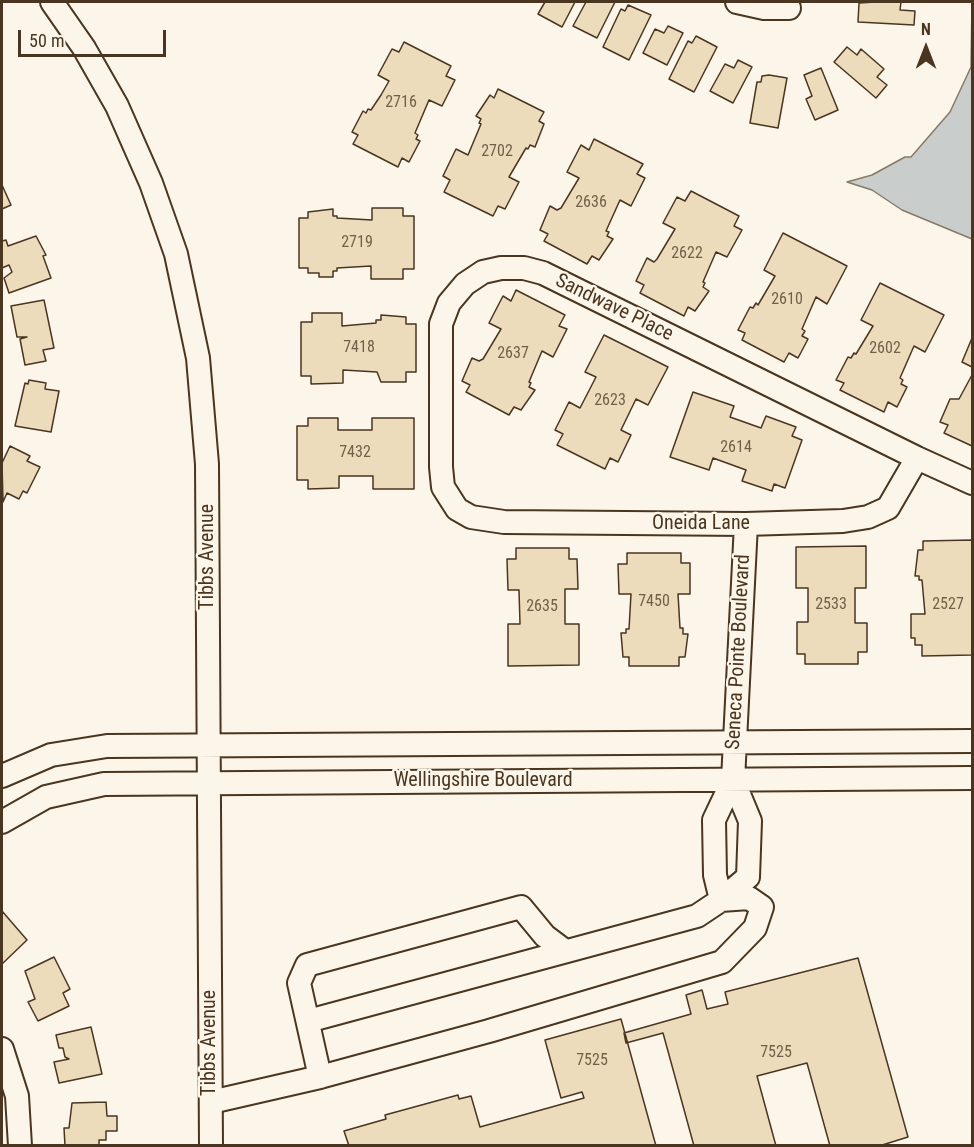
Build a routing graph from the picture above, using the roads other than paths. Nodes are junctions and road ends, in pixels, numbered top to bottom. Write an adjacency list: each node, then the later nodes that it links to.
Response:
1 (52, 2): 10 (street, Tibbs Avenue)
2 (737, 2): 3 (street)
3 (789, 8)
4 (917, 459): 5 (street, Sandwave Place); 6 (street, Sandwave Place); 7 (street, Oneida Lane)
5 (972, 483)
6 (457, 509): 7 (street, Oneida Lane)
7 (746, 524): 9 (street, Seneca Pointe Boulevard)
8 (972, 741): 9 (street, Wellingshire Boulevard)
9 (736, 743): 10 (street, Wellingshire Boulevard); 13 (street, Seneca Pointe Boulevard)
10 (209, 745): 11 (street, Wellingshire Boulevard); 14 (street, Tibbs Avenue)
11 (2, 777)
12 (972, 778): 13 (street, Wellingshire Boulevard)
13 (733, 780): 14 (street, Wellingshire Boulevard); 16 (street); 16 (street)
14 (209, 783): 15 (street, Wellingshire Boulevard); 21 (street, Tibbs Avenue)
15 (2, 822)
16 (721, 900): 17 (street); 20 (street)
17 (565, 951): 18 (street); 18 (street)
18 (308, 1021): 20 (street)
19 (2, 1049): 22 (street)
20 (321, 1077): 21 (street)
21 (211, 1102): 23 (street, Tibbs Avenue)
22 (20, 1146)
23 (211, 1146)

